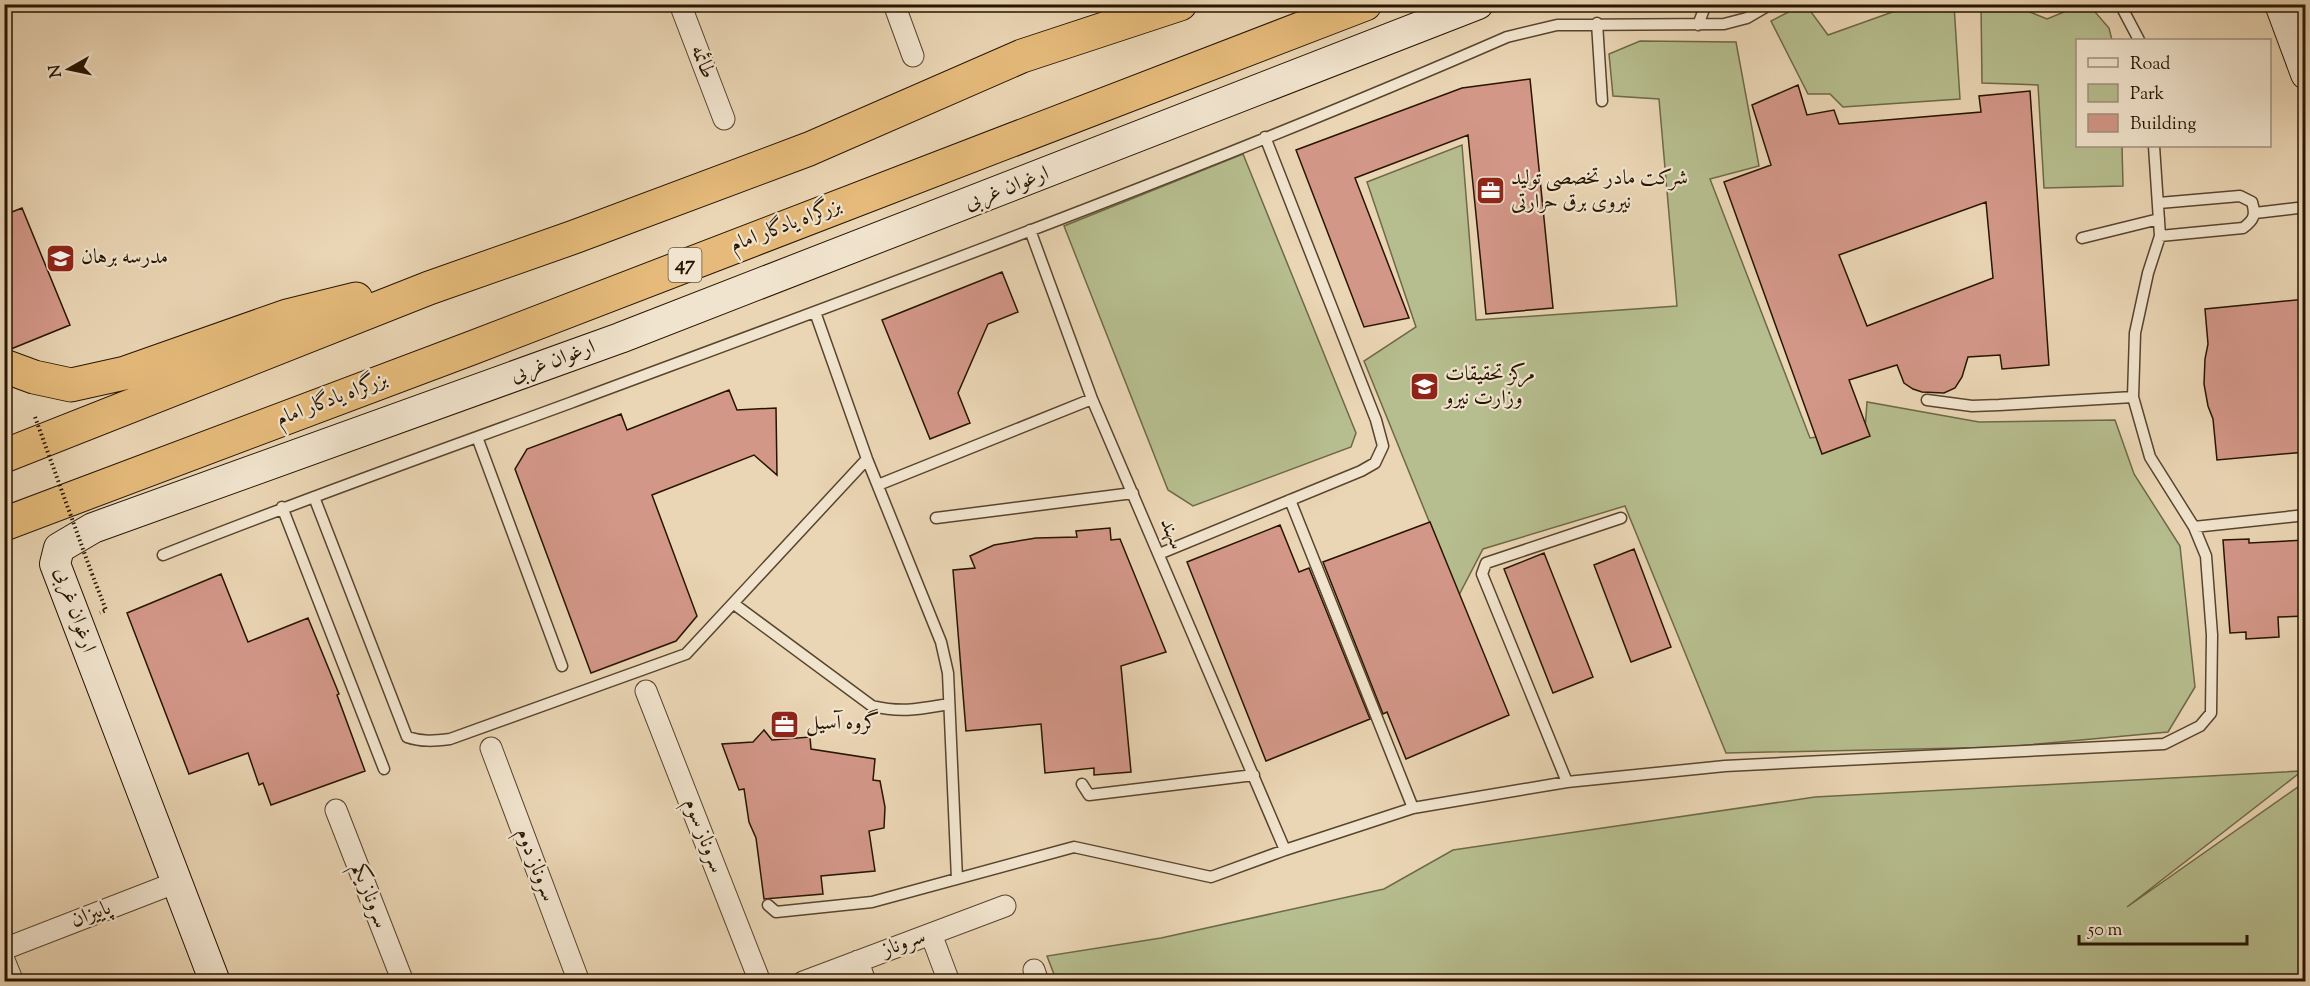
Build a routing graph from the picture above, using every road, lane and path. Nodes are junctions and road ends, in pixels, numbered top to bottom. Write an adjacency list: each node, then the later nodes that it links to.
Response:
1 (680, 4): 18 (street, طائمه)
2 (894, 4): 14 (street)
3 (1108, 4): 15 (highway)
4 (1180, 4): 15 (highway)
5 (1365, 4): 46 (highway, بزرگراه یادگار امام / 47)
6 (1478, 4): 64 (street, ارغوان غربی)
7 (1706, 4): 12 (lane)
8 (1771, 4): 12 (lane)
9 (2120, 4): 13 (lane)
10 (2280, 4): 16 (street)
11 (1597, 23): 12 (lane); 17 (lane); 19 (lane)
12 (1698, 25)
13 (2138, 39)
14 (914, 56)
15 (1022, 56): 28 (highway)
16 (2306, 74)
17 (1602, 101)
18 (724, 119)
19 (1266, 137): 25 (lane); 41 (lane)
20 (2154, 147): 21 (lane)
21 (2159, 203): 23 (lane); 24 (lane)
22 (2306, 207): 23 (lane)
23 (2255, 213): 26 (lane)
24 (2159, 219): 26 (lane); 27 (lane)
25 (1030, 230): 29 (lane); 32 (lane, سهند)
26 (2160, 236): 31 (lane)
27 (2082, 238)
28 (429, 288): 30 (highway); 36 (highway)
29 (814, 312): 35 (lane); 37 (lane)
30 (4, 366)
31 (2133, 397): 33 (lane); 47 (lane)
32 (1092, 399): 38 (lane); 39 (lane, سهند)
33 (1927, 400)
34 (35, 417): 51 (path, bridge)
35 (477, 437): 40 (lane); 52 (lane)
36 (4, 456)
37 (867, 459): 38 (lane); 50 (lane)
38 (878, 485): 54 (lane)
39 (1133, 493): 45 (lane); 48 (lane, سهند)
40 (314, 497): 42 (lane); 50 (lane)
41 (1290, 500): 48 (lane); 60 (lane)
42 (282, 507): 49 (lane); 56 (lane)
43 (2306, 515): 47 (lane)
44 (1621, 518): 58 (lane)
45 (936, 519)
46 (4, 524)
47 (2194, 527): 58 (lane)
48 (1159, 554): 57 (lane, سهند)
49 (163, 555)
50 (734, 604): 54 (lane)
51 (106, 610)
52 (562, 666)
53 (646, 691): 75 (street, سروناز سوم)
54 (949, 704): 63 (lane)
55 (491, 748): 74 (street, سروناز دوم)
56 (384, 769)
57 (1254, 775): 59 (lane); 62 (lane, سهند)
58 (1567, 782): 60 (lane)
59 (1083, 784)
60 (1413, 808): 62 (lane)
61 (336, 810): 73 (street, سروناز یکم)
62 (1285, 850): 63 (lane)
63 (957, 879): 65 (lane)
64 (177, 882): 68 (street, پاییزان); 72 (street, ارغوان غربی)
65 (768, 905)
66 (1005, 906): 67 (street, سروناز)
67 (931, 934): 70 (street, سروناز); 78 (street)
68 (4, 949)
69 (4, 960): 71 (street)
70 (858, 961): 76 (street, سروناز); 77 (street)
71 (13, 981)
72 (215, 981)
73 (403, 981)
74 (579, 981)
75 (760, 981)
76 (803, 981)
77 (865, 981)
78 (949, 981)

